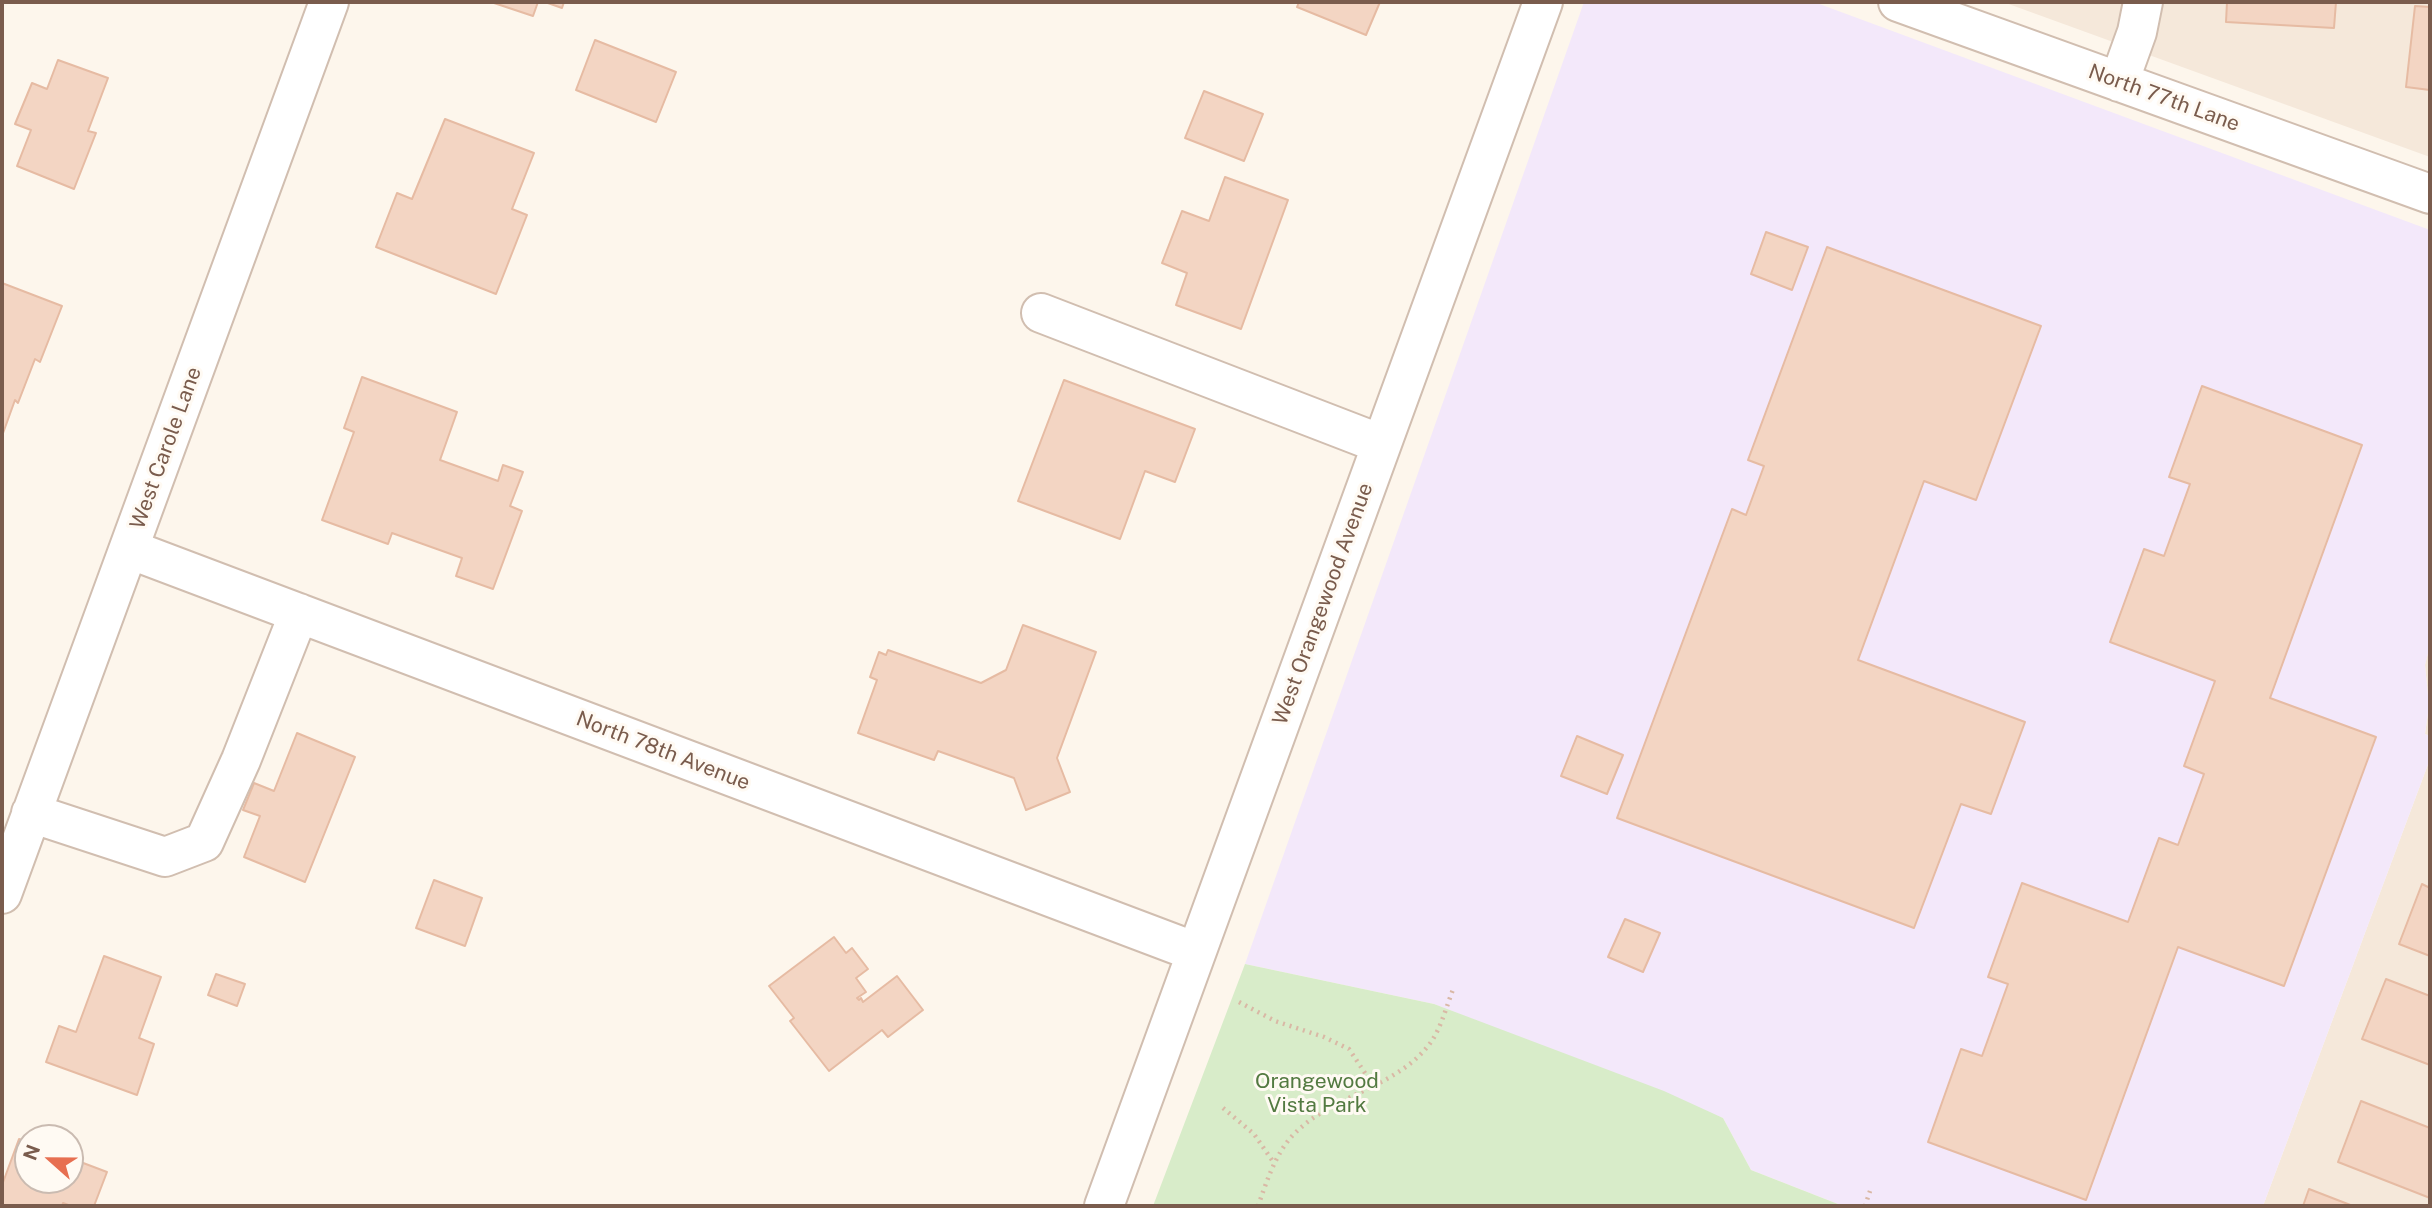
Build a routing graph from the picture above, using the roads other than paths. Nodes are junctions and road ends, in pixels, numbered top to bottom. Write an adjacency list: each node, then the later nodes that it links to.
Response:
1 (329, 2): 9 (street, West Carole Lane)
2 (1543, 2): 8 (street, West Orangewood Avenue)
3 (1898, 2): 5 (street, North 77th Lane)
4 (2143, 2): 5 (street)
5 (2119, 82): 6 (street, North 77th Lane)
6 (2430, 194)
7 (1041, 313): 8 (street)
8 (1381, 444): 13 (street, West Orangewood Avenue)
9 (129, 549): 10 (street, North 78th Avenue); 11 (street, West Carole Lane)
10 (299, 613): 11 (street); 13 (street, North 78th Avenue)
11 (31, 813): 12 (street, West Carole Lane)
12 (2, 894)
13 (1196, 953): 14 (street, West Orangewood Avenue)
14 (1104, 1206)

